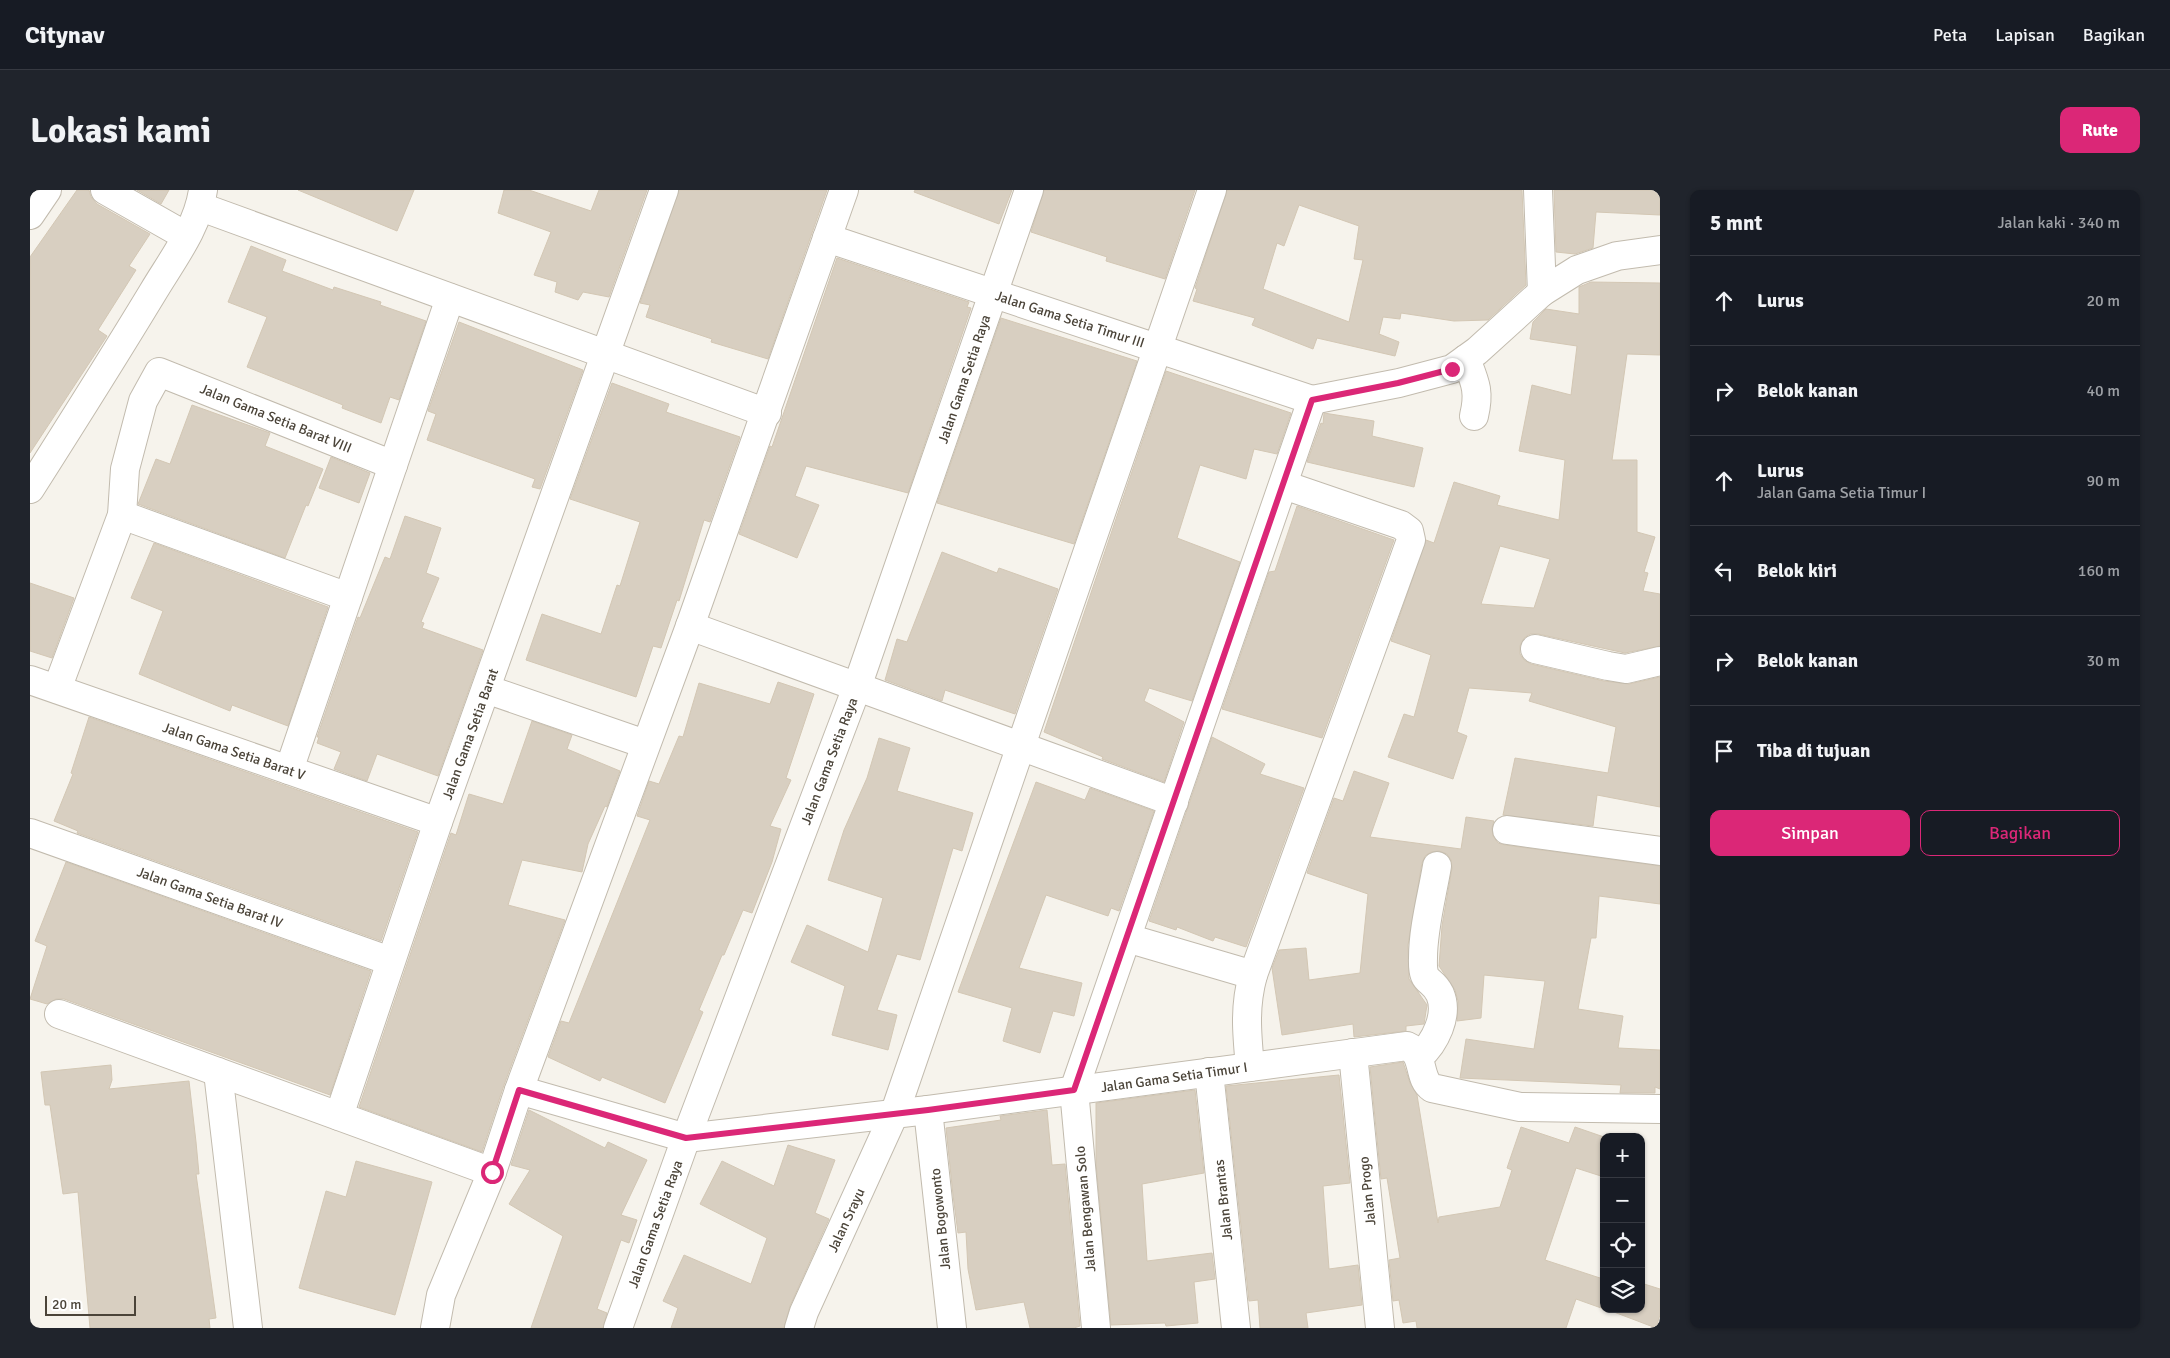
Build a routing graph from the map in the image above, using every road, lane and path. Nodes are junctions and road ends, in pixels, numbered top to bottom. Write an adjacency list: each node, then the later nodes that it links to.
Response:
1 (47, 190): 9 (street)
2 (105, 190): 10 (street)
3 (664, 190): 17 (street, Jalan Gama Setia Barat)
4 (844, 190): 11 (street)
5 (1029, 190): 14 (street, Jalan Gama Setia Raya)
6 (1212, 190): 16 (street, Jalan Srayu)
7 (1538, 190): 13 (street)
8 (202, 198): 10 (street); 15 (street)
9 (30, 215)
10 (186, 236): 24 (street)
11 (826, 238): 14 (street, Jalan Gama Setia Timur III); 20 (street)
12 (1660, 250): 13 (street)
13 (1542, 292): 18 (street)
14 (994, 294): 16 (street, Jalan Gama Setia Timur III); 31 (street, Jalan Gama Setia Raya)
15 (450, 298): 17 (street); 22 (street)
16 (1158, 348): 19 (street, Jalan Gama Setia Timur III); 35 (street, Jalan Srayu)
17 (606, 354): 20 (street); 33 (street, Jalan Gama Setia Barat)
18 (1466, 359): 19 (street); 21 (street)
19 (1312, 400): 23 (street)
20 (767, 412): 27 (street)
21 (1474, 416)
22 (393, 465): 25 (street, Jalan Gama Setia Barat VIII); 26 (street)
23 (1284, 485): 37 (street); 45 (street)
24 (30, 489)
25 (122, 515): 26 (street); 32 (street)
26 (348, 597): 36 (street)
27 (690, 626): 31 (street); 34 (street)
28 (1535, 649): 29 (street)
29 (1660, 661)
30 (30, 680): 32 (street, Jalan Gama Setia Barat V)
31 (857, 687): 35 (street); 58 (street, Jalan Gama Setia Raya)
32 (57, 689): 36 (street, Jalan Gama Setia Barat V)
33 (486, 689): 34 (street); 38 (street, Jalan Gama Setia Barat)
34 (645, 744): 52 (street)
35 (1020, 748): 37 (street); 56 (street, Jalan Srayu)
36 (289, 770): 38 (street, Jalan Gama Setia Barat V)
37 (1174, 802): 43 (street)
38 (438, 822): 44 (street, Jalan Gama Setia Barat)
39 (1507, 830): 41 (street)
40 (30, 833): 44 (street, Jalan Gama Setia Barat IV)
41 (1660, 851)
42 (1437, 866): 48 (street)
43 (1127, 938): 45 (street); 53 (street)
44 (390, 962): 57 (street, Jalan Gama Setia Barat)
45 (1253, 975): 49 (street)
46 (59, 1014): 50 (street)
47 (1353, 1053): 48 (street, Jalan Gama Setia Timur I); 49 (street, Jalan Gama Setia Timur I); 67 (street, Jalan Progo)
48 (1419, 1057): 54 (street)
49 (1250, 1067): 51 (street, Jalan Gama Setia Timur I)
50 (218, 1072): 57 (street); 60 (street)
51 (1209, 1072): 53 (street, Jalan Gama Setia Timur I); 66 (street, Jalan Brantas)
52 (519, 1090): 58 (street); 59 (street)
53 (1074, 1090): 55 (street, Jalan Gama Setia Timur I); 65 (street, Jalan Bengawan Solo)
54 (1660, 1109)
55 (928, 1110): 56 (street, Jalan Gama Setia Timur I); 64 (street, Jalan Bogowonto)
56 (895, 1112): 58 (street, Jalan Gama Setia Timur I); 63 (street, Jalan Srayu)
57 (339, 1116): 59 (street)
58 (686, 1138): 62 (street, Jalan Gama Setia Raya)
59 (492, 1172): 61 (street)
60 (248, 1328)
61 (435, 1328)
62 (618, 1328)
63 (799, 1328)
64 (952, 1328)
65 (1096, 1328)
66 (1236, 1328)
67 (1380, 1328)

